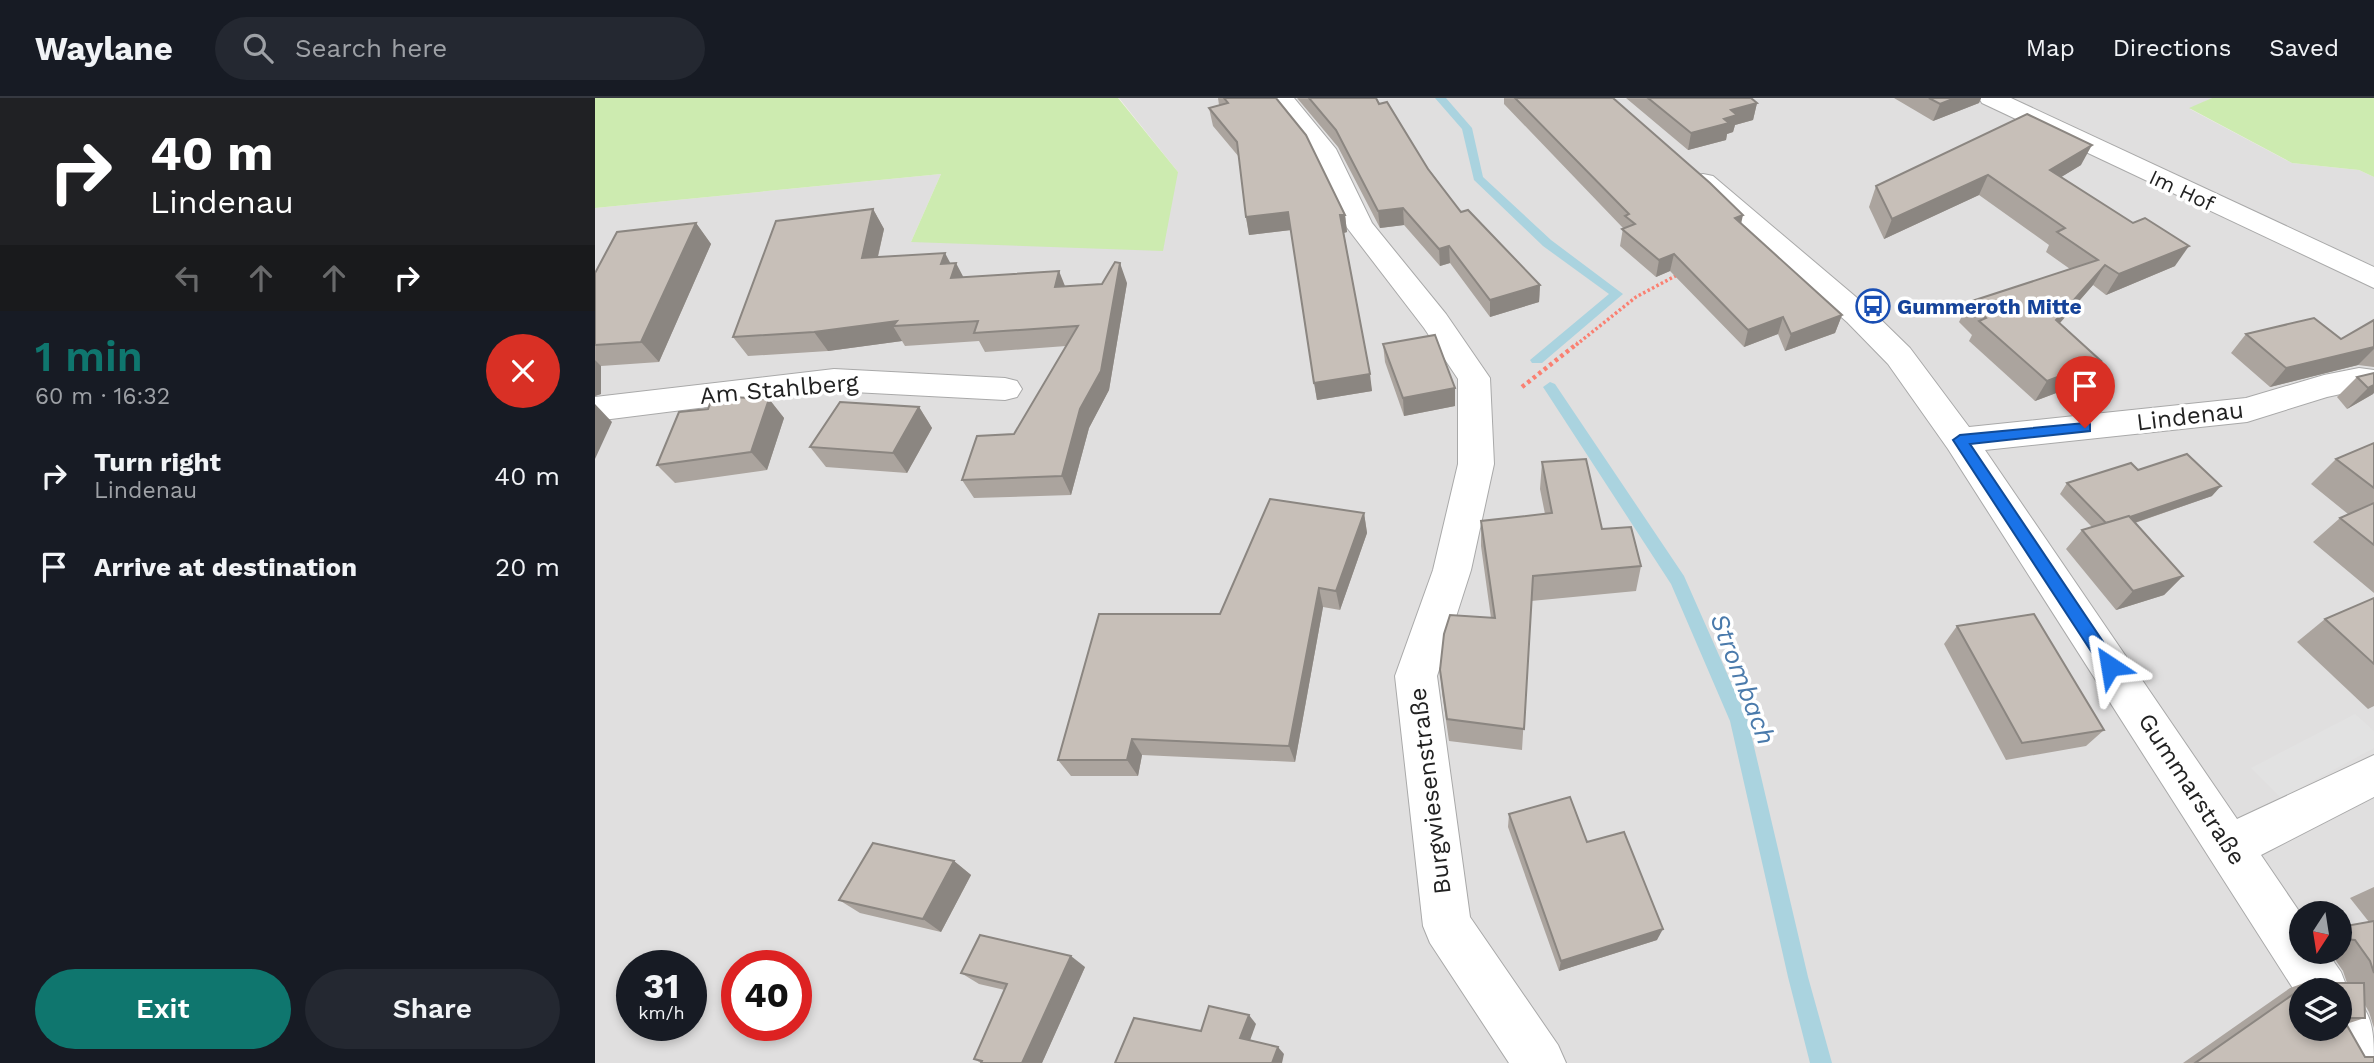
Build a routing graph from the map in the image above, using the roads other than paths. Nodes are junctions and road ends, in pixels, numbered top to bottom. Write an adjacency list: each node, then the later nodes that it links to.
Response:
1 (1282, 98): 13 (street, Burgwiesenstraße)
2 (1991, 98): 4 (street, Im Hof)
3 (1678, 160): 8 (street, Gummarstraße)
4 (2374, 279)
5 (2374, 381): 8 (street, Lindenau)
6 (1005, 389): 7 (street, Am Stahlberg)
7 (595, 409)
8 (1960, 440): 10 (street, Gummarstraße)
9 (2374, 775): 10 (street)
10 (2230, 846): 11 (street, Gummarstraße)
11 (2315, 978)
12 (2352, 1036): 14 (street)
13 (1541, 1063)
14 (2369, 1063)

